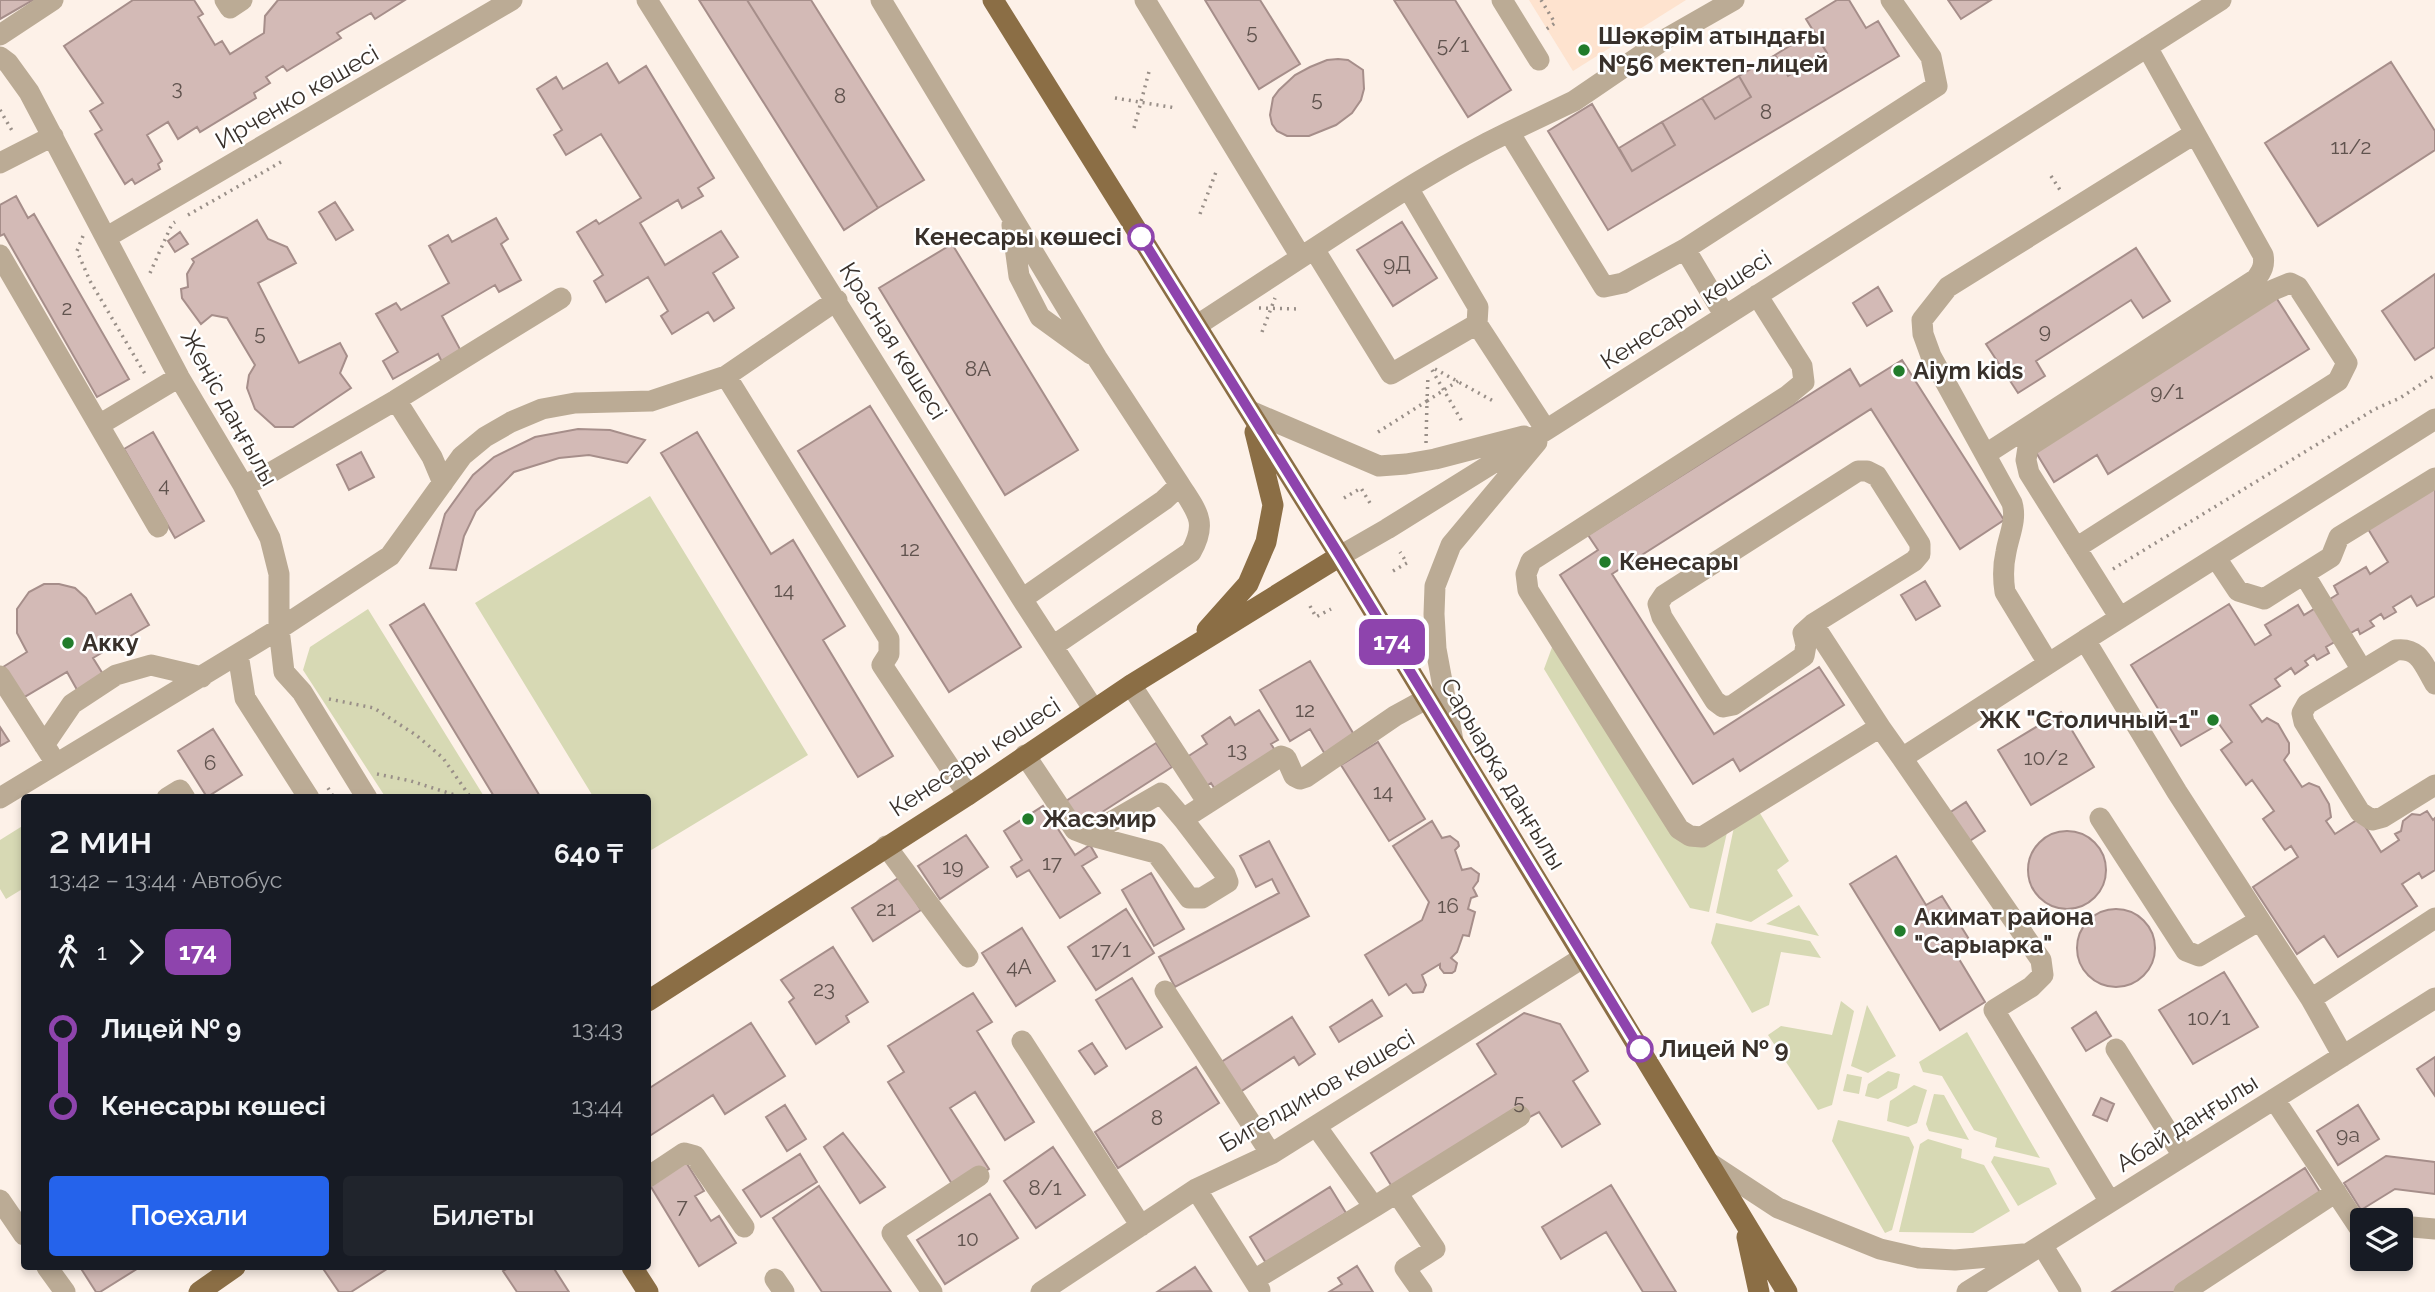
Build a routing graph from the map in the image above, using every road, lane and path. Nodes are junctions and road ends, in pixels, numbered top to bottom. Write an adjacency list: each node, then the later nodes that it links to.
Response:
1 (53, 0): 14 (street)
2 (225, 0): 3 (street)
3 (242, 0)
4 (512, 0): 34 (street, Ирченко көшесі)
5 (647, 0): 43 (street, Красная көшесі)
6 (881, 0): 72 (street)
7 (993, 0): 49 (main road, Сарыарқа даңғылы)
8 (1145, 0): 37 (street)
9 (1502, 0): 16 (street)
10 (1541, 0): 16 (path)
11 (1734, 0): 24 (street)
12 (1891, 0): 35 (street)
13 (2221, 0): 15 (street, Кенесары көшесі)
14 (0, 35)
15 (2147, 47): 25 (street); 41 (street, Кенесары көшесі)
16 (1533, 51)
17 (0, 57): 26 (street, Жеңіс даңғылы)
18 (1150, 68): 20 (path)
19 (1115, 98): 20 (path)
20 (1141, 102): 21 (path); 23 (path)
21 (1176, 108)
22 (0, 110): 27 (path)
23 (1134, 128)
24 (1509, 132): 31 (street); 35 (street)
25 (2194, 134): 68 (street); 68 (street)
26 (53, 136): 27 (street); 34 (street, Жеңіс даңғылы)
27 (21, 150): 29 (street)
28 (281, 162): 38 (path)
29 (0, 163)
30 (1216, 172): 32 (path)
31 (1408, 188): 37 (street); 48 (street)
32 (1200, 214)
33 (87, 227): 56 (path)
34 (107, 237): 54 (street, Жеңіс даңғылы)
35 (1685, 249): 47 (street)
36 (0, 255): 39 (street)
37 (1301, 257): 48 (street); 49 (street)
38 (150, 272)
39 (7, 284): 64 (street)
40 (1279, 289): 45 (path)
41 (1757, 295): 47 (street, Кенесары көшесі); 102 (street)
42 (561, 298): 58 (street)
43 (837, 300): 53 (street); 83 (street, Красная көшесі)
44 (1259, 308): 45 (path)
45 (1271, 308): 46 (path); 50 (path)
46 (1301, 309)
47 (1725, 316): 65 (street, Кенесары көшесі)
48 (1477, 324): 65 (street)
49 (1196, 326): 61 (main road, Сарыарқа даңғылы)
50 (1262, 332)
51 (1429, 365): 55 (path); 57 (path); 59 (path)
52 (2435, 375): 82 (path)
53 (726, 376): 70 (street); 114 (street)
54 (179, 377): 56 (street); 71 (street, Жеңіс даңғылы)
55 (1458, 382): 57 (path); 60 (path)
56 (154, 391): 64 (street)
57 (1443, 391): 59 (path); 63 (path)
58 (396, 400): 70 (street); 71 (street)
59 (1427, 401): 66 (path); 67 (path)
60 (1495, 402)
61 (1250, 411): 65 (street); 78 (main road, Сарыарқа даңғылы); 91 (main road)
62 (2435, 419): 79 (street)
63 (1463, 423)
64 (99, 425): 75 (street)
65 (1546, 430): 78 (street, Кенесары көшесі); 103 (street)
66 (1378, 432)
67 (1426, 445)
68 (1986, 454): 93 (street)
69 (2435, 478): 81 (street)
70 (443, 483): 88 (street)
71 (243, 485): 88 (street, Жеңіс даңғылы)
72 (1180, 485): 83 (street); 90 (street)
73 (1344, 498): 74 (path)
74 (1370, 503)
75 (158, 527)
76 (2076, 548): 76 (street); 82 (street)
77 (1400, 552): 80 (path)
78 (1340, 556): 91 (main road, Кенесары көшесі); 100 (main road, Сарыарқа даңғылы)
79 (2216, 558): 81 (street); 86 (street)
80 (1393, 571)
81 (2304, 574): 94 (street)
82 (2096, 580): 86 (street)
83 (1022, 599): 90 (street, Красная көшесі)
84 (1310, 606): 85 (path)
85 (1331, 609)
86 (2120, 618): 89 (street)
87 (1812, 624): 87 (street); 102 (street)
88 (279, 629): 92 (street); 111 (street, Жеңіс даңғылы)
89 (2085, 640): 93 (street); 121 (street)
90 (1053, 646): 101 (street, Красная көшесі)
91 (1186, 651): 98 (main road, Кенесары көшесі)
92 (238, 654): 96 (street); 110 (street)
93 (2048, 663): 106 (street)
94 (2362, 670): 97 (street); 109 (street)
95 (0, 676): 104 (street)
96 (202, 677): 104 (street); 107 (street)
97 (2435, 684)
98 (1131, 685): 101 (main road, Кенесары көшесі); 116 (street)
99 (328, 699): 113 (path)
100 (1426, 699): 103 (main road, Сарыарқа даңғылы); 116 (street)
101 (1094, 710): 105 (main road, Кенесары көшесі)
102 (1880, 727): 106 (street)
103 (1454, 743): 124 (main road, Сарыарқа даңғылы)
104 (44, 745): 107 (street)
105 (1025, 755): 114 (main road, Кенесары көшесі); 119 (street)
106 (1902, 758): 144 (street)
107 (57, 765): 115 (street)
108 (377, 774): 112 (path)
109 (2435, 785)
110 (306, 794)
111 (365, 794)
112 (452, 794)
113 (468, 794)
114 (968, 794): 120 (main road, Кенесары көшесі)
115 (0, 798)
116 (1208, 803): 118 (street)
117 (2100, 818): 121 (street)
118 (1183, 819): 119 (street); 119 (street)
119 (1088, 835)
120 (887, 846): 123 (street); 127 (main road, Кенесары көшесі)
121 (2257, 915): 128 (street)
122 (2435, 918): 128 (street)
123 (968, 957)
124 (1584, 957): 134 (street, Бигелдинов көшесі); 137 (main road, Сарыарқа даңғылы)
125 (1165, 991): 135 (street)
126 (2435, 998): 131 (street, Абай даңғылы)
127 (651, 999)
128 (2311, 999): 131 (street)
129 (1022, 1041): 148 (street)
130 (2116, 1049): 136 (street)
131 (2343, 1056): 132 (street, Абай даңғылы)
132 (2274, 1099): 136 (street, Абай даңғылы); 141 (street)
133 (1520, 1116): 142 (street)
134 (1316, 1126): 135 (street, Бигелдинов көшесі); 145 (street)
135 (1271, 1154): 140 (street, Бигелдинов көшесі)
136 (2183, 1156): 144 (street, Абай даңғылы)
137 (1708, 1162): 147 (main road, Сарыарқа даңғылы); 153 (street)
138 (651, 1175): 149 (street)
139 (979, 1176): 162 (street)
140 (1196, 1189): 148 (street, Бигелдинов көшесі); 158 (street)
141 (2336, 1192): 146 (street); 170 (street)
142 (1397, 1193): 145 (street); 164 (street)
143 (0, 1200): 152 (street)
144 (2110, 1202): 153 (street, Абай даңғылы)
145 (1374, 1207): 158 (street)
146 (2350, 1214)
147 (1744, 1221): 165 (main road); 166 (main road, Сарыарқа даңғылы)
148 (1142, 1226): 163 (street, Бигелдинов көшесі)
149 (744, 1227)
150 (2413, 1227): 151 (street)
151 (2435, 1229)
152 (21, 1231)
153 (2035, 1249): 157 (street, Абай даңғылы); 169 (street)
154 (49, 1270): 159 (street)
155 (231, 1270): 160 (main road)
156 (634, 1270): 161 (main road)
157 (2002, 1270): 167 (street, Абай даңғылы); 168 (street)
158 (1258, 1286)
159 (65, 1292)
160 (199, 1292)
161 (648, 1292)
162 (932, 1292)
163 (1041, 1292)
164 (1422, 1292)
165 (1759, 1292)
166 (1787, 1292)
167 (1967, 1292)
168 (1984, 1292)
169 (2071, 1292)
170 (2184, 1292)

